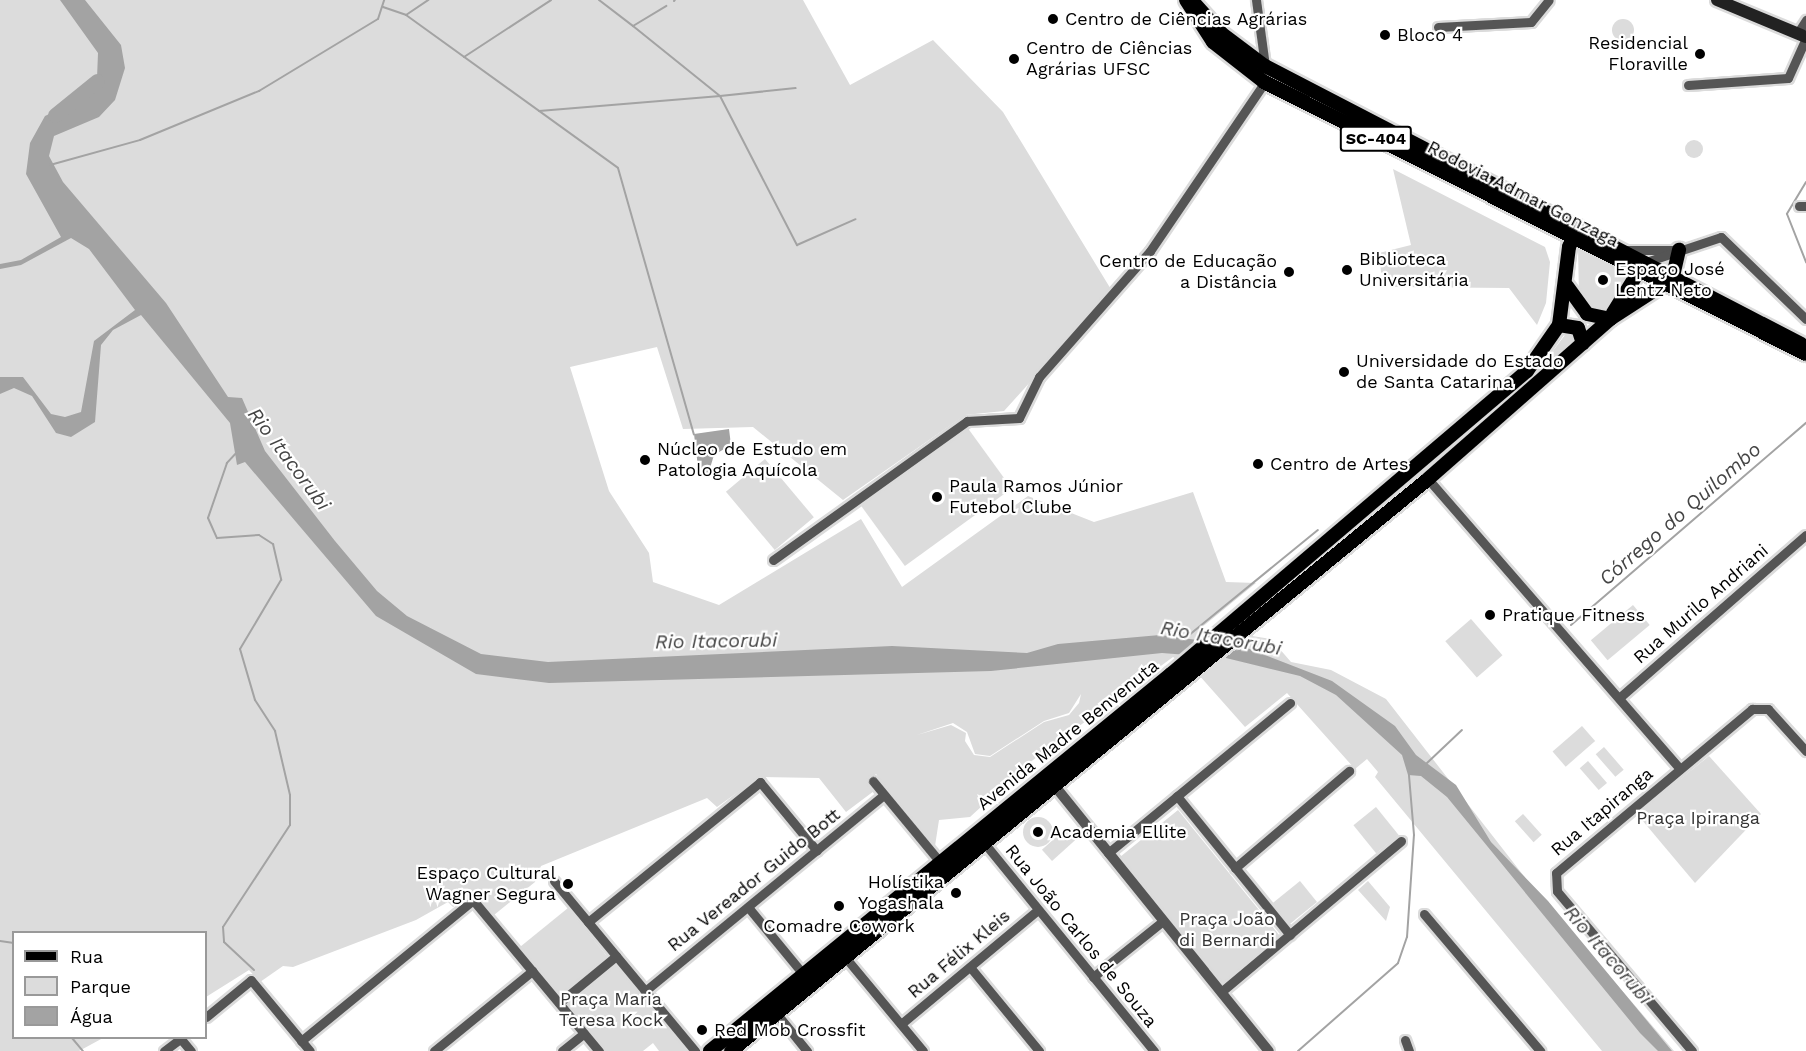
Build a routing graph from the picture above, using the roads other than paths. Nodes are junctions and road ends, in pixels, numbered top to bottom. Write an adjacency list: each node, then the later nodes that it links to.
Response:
1 (1186, 0): 10 (main road, Rodovia Admar Gonzaga / SC-404)
2 (1192, 0): 9 (main road, Rodovia Admar Gonzaga / SC-404)
3 (1256, 0): 9 (street)
4 (1549, 0): 7 (street)
5 (1717, 0): 8 (main road)
6 (1806, 20): 8 (street)
7 (1438, 27)
8 (1803, 36): 11 (street)
9 (1269, 68): 10 (street); 12 (main road, Rodovia Admar Gonzaga / SC-404)
10 (1264, 82): 12 (main road, Rodovia Admar Gonzaga / SC-404); 30 (street)
11 (1688, 85)
12 (1575, 233): 13 (main road, Rodovia Admar Gonzaga / SC-404); 15 (main road, Rodovia Admar Gonzaga / SC-404); 17 (main road, Avenida Madre Benvenuta)
13 (1622, 250): 14 (street); 15 (main road, Rodovia Admar Gonzaga / SC-404)
14 (1679, 250): 15 (street); 16 (main road); 20 (street)
15 (1641, 267): 16 (main road, Rodovia Admar Gonzaga / SC-404); 18 (main road, Rodovia Admar Gonzaga / SC-404); 19 (main road, Avenida Madre Benvenuta)
16 (1673, 276): 23 (main road, Rodovia Admar Gonzaga / SC-404)
17 (1567, 286): 19 (main road); 21 (main road, Avenida Madre Benvenuta)
18 (1661, 286): 19 (main road, Avenida Madre Benvenuta); 24 (main road, Rodovia Admar Gonzaga / SC-404)
19 (1610, 319): 22 (main road, Avenida Madre Benvenuta)
20 (1806, 319)
21 (1559, 325): 22 (main road); 25 (main road, Avenida Madre Benvenuta)
22 (1583, 342): 26 (main road, Avenida Madre Benvenuta)
23 (1806, 346)
24 (1806, 354)
25 (1435, 450): 26 (main road); 27 (main road, Avenida Madre Benvenuta)
26 (1428, 479): 28 (main road, Avenida Madre Benvenuta); 32 (street)
27 (1397, 482): 28 (main road); 31 (main road, Avenida Madre Benvenuta)
28 (1403, 500): 31 (main road, Avenida Madre Benvenuta)
29 (1806, 535): 32 (street, Rua Murilo Andriani)
30 (773, 560)
31 (1223, 638): 37 (main road, Avenida Madre Benvenuta); 37 (main road, Avenida Madre Benvenuta)
32 (1619, 698): 35 (street)
33 (1290, 703): 40 (street)
34 (1806, 751): 35 (street)
35 (1680, 769): 87 (street, Rua Itapiranga)
36 (1349, 771): 46 (street)
37 (1050, 780): 41 (main road, Avenida Madre Benvenuta); 44 (street)
38 (873, 781): 39 (street)
39 (884, 795): 43 (street, Rua Vereador Guido Bott); 45 (street)
40 (1177, 796): 44 (street); 46 (street)
41 (979, 838): 45 (main road, Avenida Madre Benvenuta); 49 (street, Rua João Carlos de Souza); 55 (main road, Avenida Madre Benvenuta)
42 (1401, 841): 53 (street)
43 (817, 851): 48 (street, Rua Vereador Guido Bott); 52 (street)
44 (1108, 852): 51 (street)
45 (940, 862): 58 (main road, Avenida Madre Benvenuta)
46 (1235, 868): 53 (street)
47 (554, 881): 52 (street)
48 (748, 907): 58 (street); 60 (street, Rua Vereador Guido Bott)
49 (1038, 910): 56 (street, Rua Félix Kleis); 59 (street, Rua João Carlos de Souza)
50 (1424, 914): 86 (street)
51 (1163, 921): 59 (street); 61 (street)
52 (588, 922): 54 (street)
53 (1290, 935): 61 (street)
54 (616, 956): 60 (street); 62 (street)
55 (845, 957): 63 (main road, Avenida Madre Benvenuta); 65 (street)
56 (970, 967): 65 (street, Rua Félix Kleis); 83 (street)
57 (532, 970): 62 (street); 70 (street); 75 (street)
58 (803, 974): 79 (main road, Avenida Madre Benvenuta)
59 (1093, 977): 71 (street, Rua João Carlos de Souza)
60 (645, 991): 78 (street)
61 (1221, 992): 84 (street)
62 (559, 1003): 66 (street)
63 (777, 1014): 80 (main road, Avenida Madre Benvenuta); 81 (street)
64 (207, 1016): 70 (street)
65 (901, 1024): 82 (street)
66 (584, 1033): 76 (street); 77 (street)
67 (179, 1039): 72 (street)
68 (181, 1039): 73 (street)
69 (1405, 1040): 85 (street)
70 (301, 1041): 74 (street)
71 (1151, 1050)
72 (164, 1051)
73 (191, 1051)
74 (310, 1051)
75 (434, 1051)
76 (562, 1051)
77 (599, 1051)
78 (695, 1051)
79 (710, 1051)
80 (730, 1051)
81 (807, 1051)
82 (923, 1051)
83 (1039, 1051)
84 (1269, 1051)
85 (1409, 1051)
86 (1540, 1051)
87 (1692, 1051)

